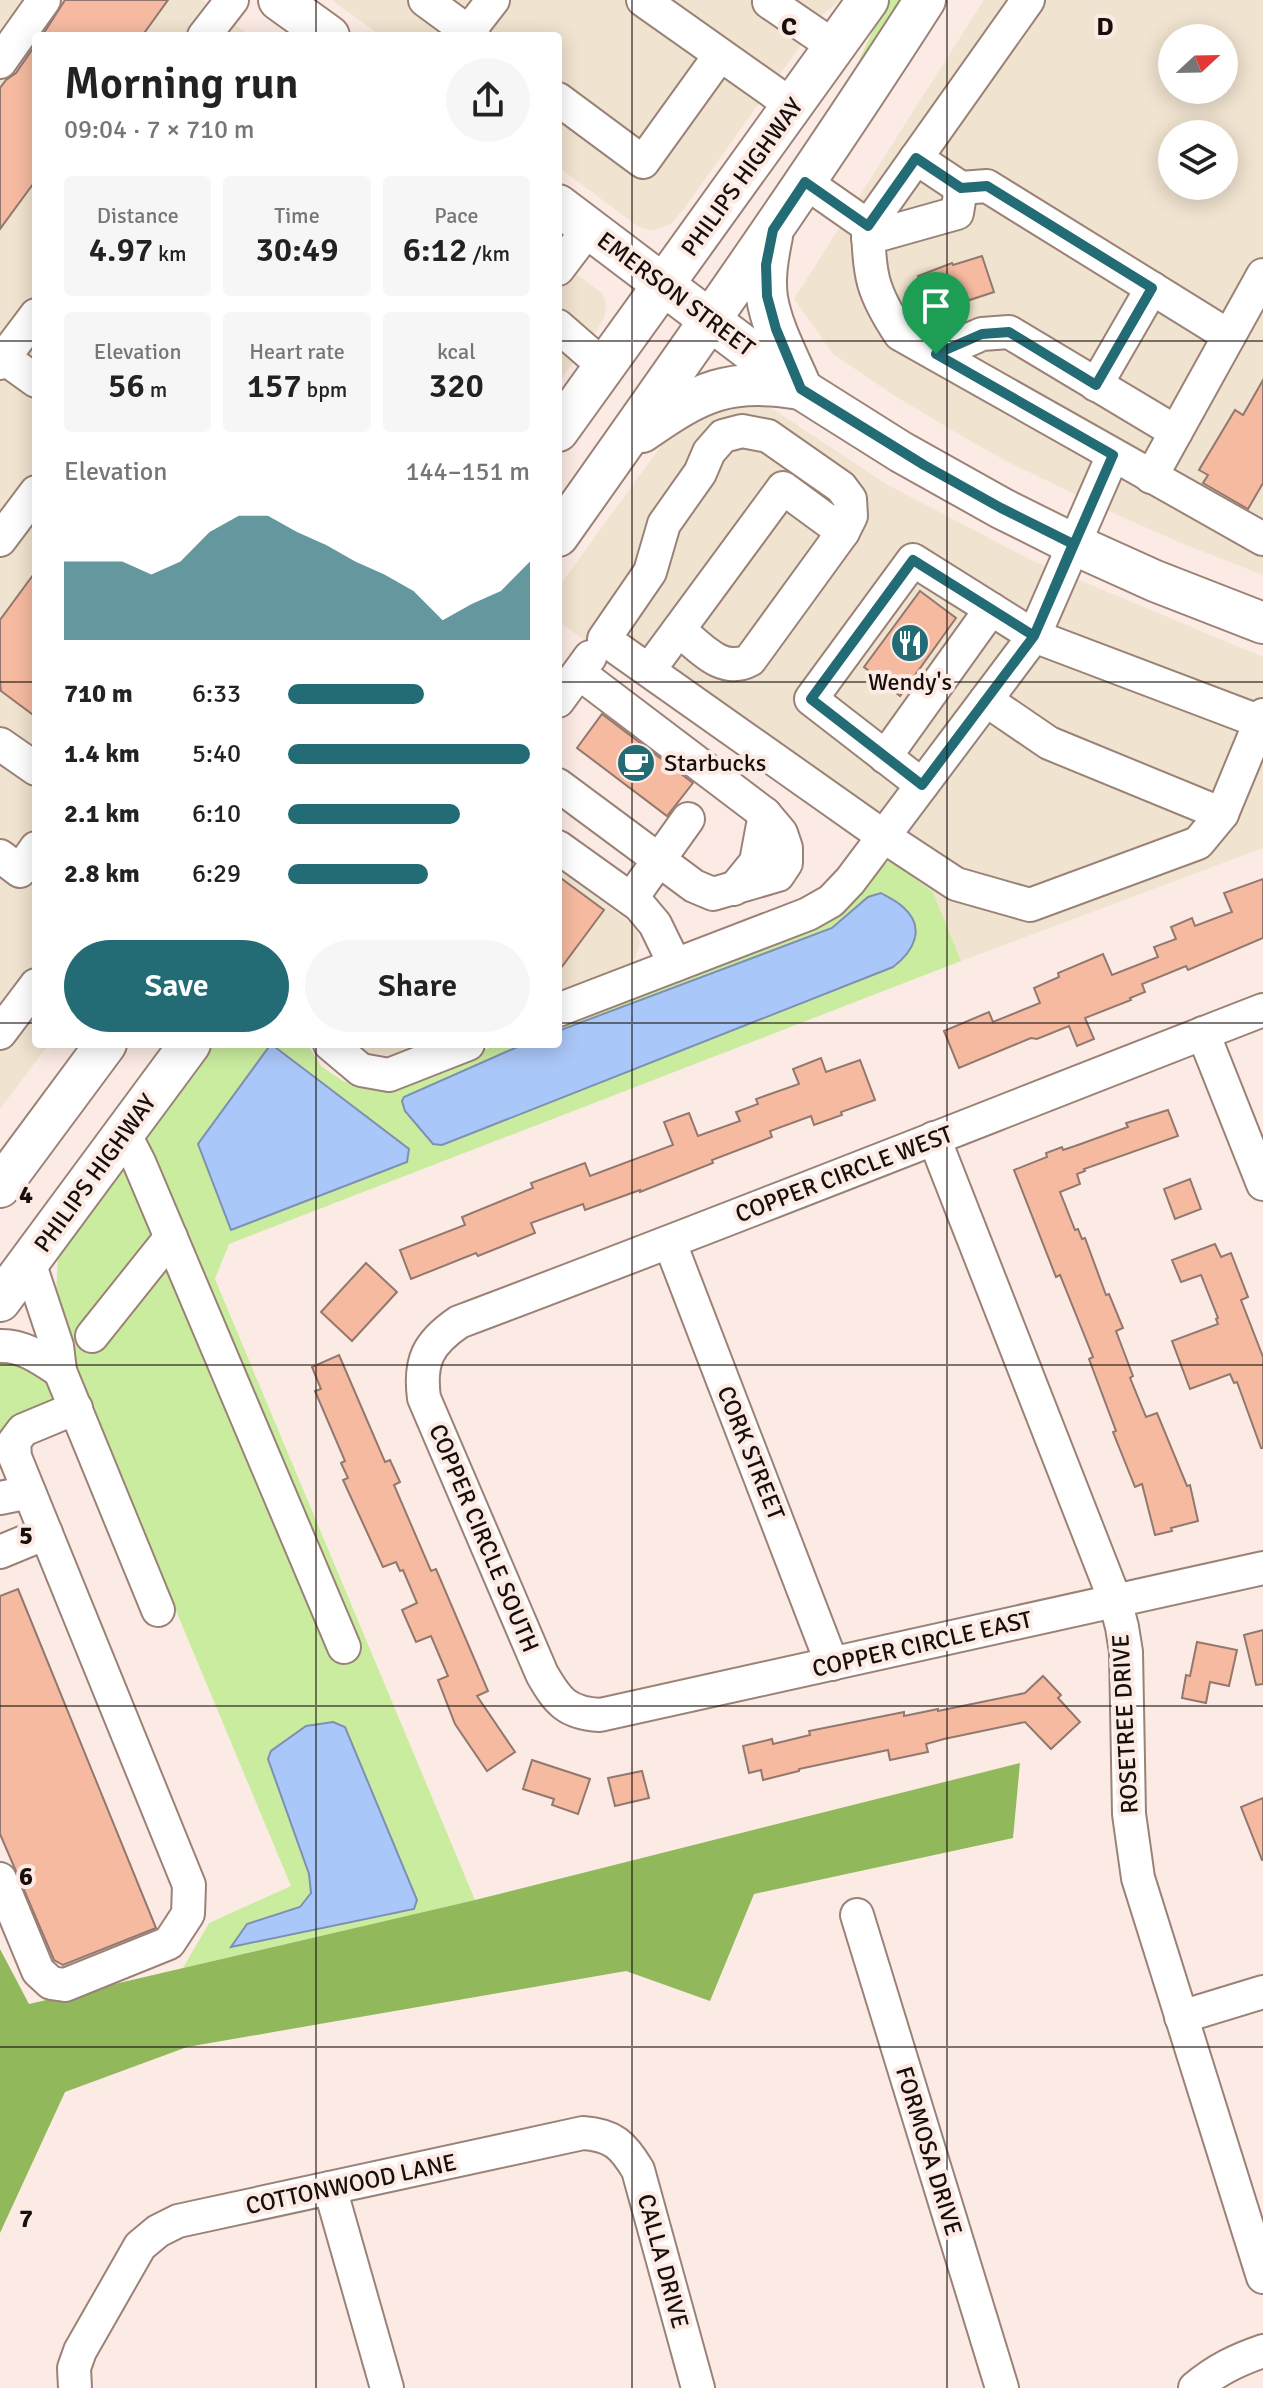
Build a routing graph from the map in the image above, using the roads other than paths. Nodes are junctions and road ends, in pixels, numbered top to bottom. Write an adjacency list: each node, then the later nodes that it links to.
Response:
1 (44, 0): 17 (street)
2 (232, 0): 11 (street)
3 (279, 0): 12 (main road)
4 (425, 0): 13 (street)
5 (493, 0): 14 (street)
6 (643, 0): 16 (street)
7 (868, 0): 15 (main road, PHILIPS HIGHWAY)
8 (925, 0): 21 (main road)
9 (1028, 0): 20 (street)
10 (768, 1): 15 (street)
11 (207, 32)
12 (323, 32)
13 (465, 32)
14 (471, 32)
15 (835, 47): 19 (main road, PHILIPS HIGHWAY)
16 (720, 55): 18 (street); 19 (street)
17 (0, 62)
18 (562, 102)
19 (793, 106): 28 (main road, PHILIPS HIGHWAY)
20 (916, 158): 22 (street); 26 (street)
21 (805, 182): 25 (main road); 26 (street)
22 (961, 188): 26 (street); 29 (street)
23 (562, 208): 24 (main road, EMERSON STREET)
24 (589, 228): 27 (street); 28 (main road, EMERSON STREET)
25 (773, 230): 32 (main road); 40 (main road)
26 (868, 232): 35 (street)
27 (562, 264)
28 (664, 286): 32 (main road, EMERSON STREET); 37 (main road, PHILIPS HIGHWAY)
29 (1152, 288): 34 (street); 39 (street)
30 (1258, 296): 34 (street)
31 (32, 320): 36 (street)
32 (711, 320): 40 (main road, EMERSON STREET); 43 (main road)
33 (562, 329): 37 (street)
34 (1229, 336): 42 (street)
35 (936, 354): 39 (street); 44 (street)
36 (2, 360): 38 (street)
37 (605, 367): 41 (main road, PHILIPS HIGHWAY)
38 (32, 379)
39 (1096, 385): 42 (street)
40 (801, 389): 43 (main road); 51 (main road, EMERSON STREET)
41 (562, 426)
42 (1176, 432): 45 (street)
43 (621, 447): 47 (main road)
44 (1113, 455): 45 (street); 51 (street)
45 (1151, 477): 49 (street)
46 (32, 497): 50 (street)
47 (562, 530)
48 (843, 532): 54 (street); 54 (street); 56 (street)
49 (1263, 539)
50 (0, 540)
51 (1073, 544): 53 (main road, EMERSON STREET); 55 (street)
52 (991, 609): 55 (street); 63 (street); 63 (street)
53 (1263, 623)
54 (679, 630): 57 (street)
55 (1034, 636): 60 (street); 61 (street)
56 (604, 639): 57 (street); 58 (street)
57 (649, 670): 69 (street)
58 (579, 673): 59 (street); 73 (street)
59 (562, 696)
60 (986, 700): 65 (street); 67 (street)
61 (1262, 718): 67 (street)
62 (0, 744): 64 (street)
63 (885, 757): 65 (street)
64 (32, 766)
65 (922, 785): 69 (street)
66 (562, 788): 73 (street)
67 (1222, 814): 69 (street)
68 (688, 819): 73 (street)
69 (883, 836): 75 (street)
70 (562, 850): 74 (street)
71 (32, 854): 72 (street)
72 (0, 856)
73 (659, 860): 74 (street)
74 (631, 899): 75 (street)
75 (675, 965): 77 (street)
76 (32, 990): 79 (street)
77 (562, 1008)
78 (1263, 1010): 80 (street, COPPER CIRCLE WEST)
79 (0, 1033)
80 (1203, 1033): 86 (street, COPPER CIRCLE WEST); 87 (street)
81 (103, 1048): 88 (main road)
82 (187, 1048): 85 (main road, PHILIPS HIGHWAY)
83 (335, 1048): 84 (street)
84 (458, 1048)
85 (124, 1133): 89 (street); 91 (main road, PHILIPS HIGHWAY)
86 (934, 1138): 90 (street, COPPER CIRCLE WEST); 102 (street, ROSETREE DRIVE)
87 (1263, 1184)
88 (0, 1187)
89 (171, 1237): 93 (street); 104 (street)
90 (670, 1243): 95 (street, COPPER CIRCLE WEST); 105 (street, CORK STREET)
91 (29, 1262): 92 (main road, PHILIPS HIGHWAY); 96 (street)
92 (0, 1301)
93 (92, 1336)
94 (0, 1346): 96 (street)
95 (431, 1347): 106 (street, COPPER CIRCLE SOUTH)
96 (60, 1371): 97 (street)
97 (76, 1408): 98 (street); 103 (street)
98 (15, 1495): 99 (street)
99 (46, 1533): 100 (street); 107 (street)
100 (0, 1552)
101 (1263, 1568): 102 (street, COPPER CIRCLE EAST)
102 (1115, 1600): 105 (street, COPPER CIRCLE EAST); 110 (street, ROSETREE DRIVE)
103 (158, 1610)
104 (344, 1647)
105 (832, 1664): 106 (street, COPPER CIRCLE EAST)
106 (580, 1714)
107 (0, 1879)
108 (857, 1915): 118 (street, FORMOSA DRIVE)
109 (1263, 1992): 110 (street)
110 (1181, 2017): 113 (street, ROSETREE DRIVE)
111 (615, 2141): 112 (street, COTTONWOOD LANE); 117 (street, CALLA DRIVE)
112 (330, 2188): 115 (street, COTTONWOOD LANE); 116 (street)
113 (1263, 2277)
114 (1263, 2351): 119 (street)
115 (75, 2388)
116 (387, 2388)
117 (698, 2388)
118 (1002, 2388)
119 (1195, 2388)

